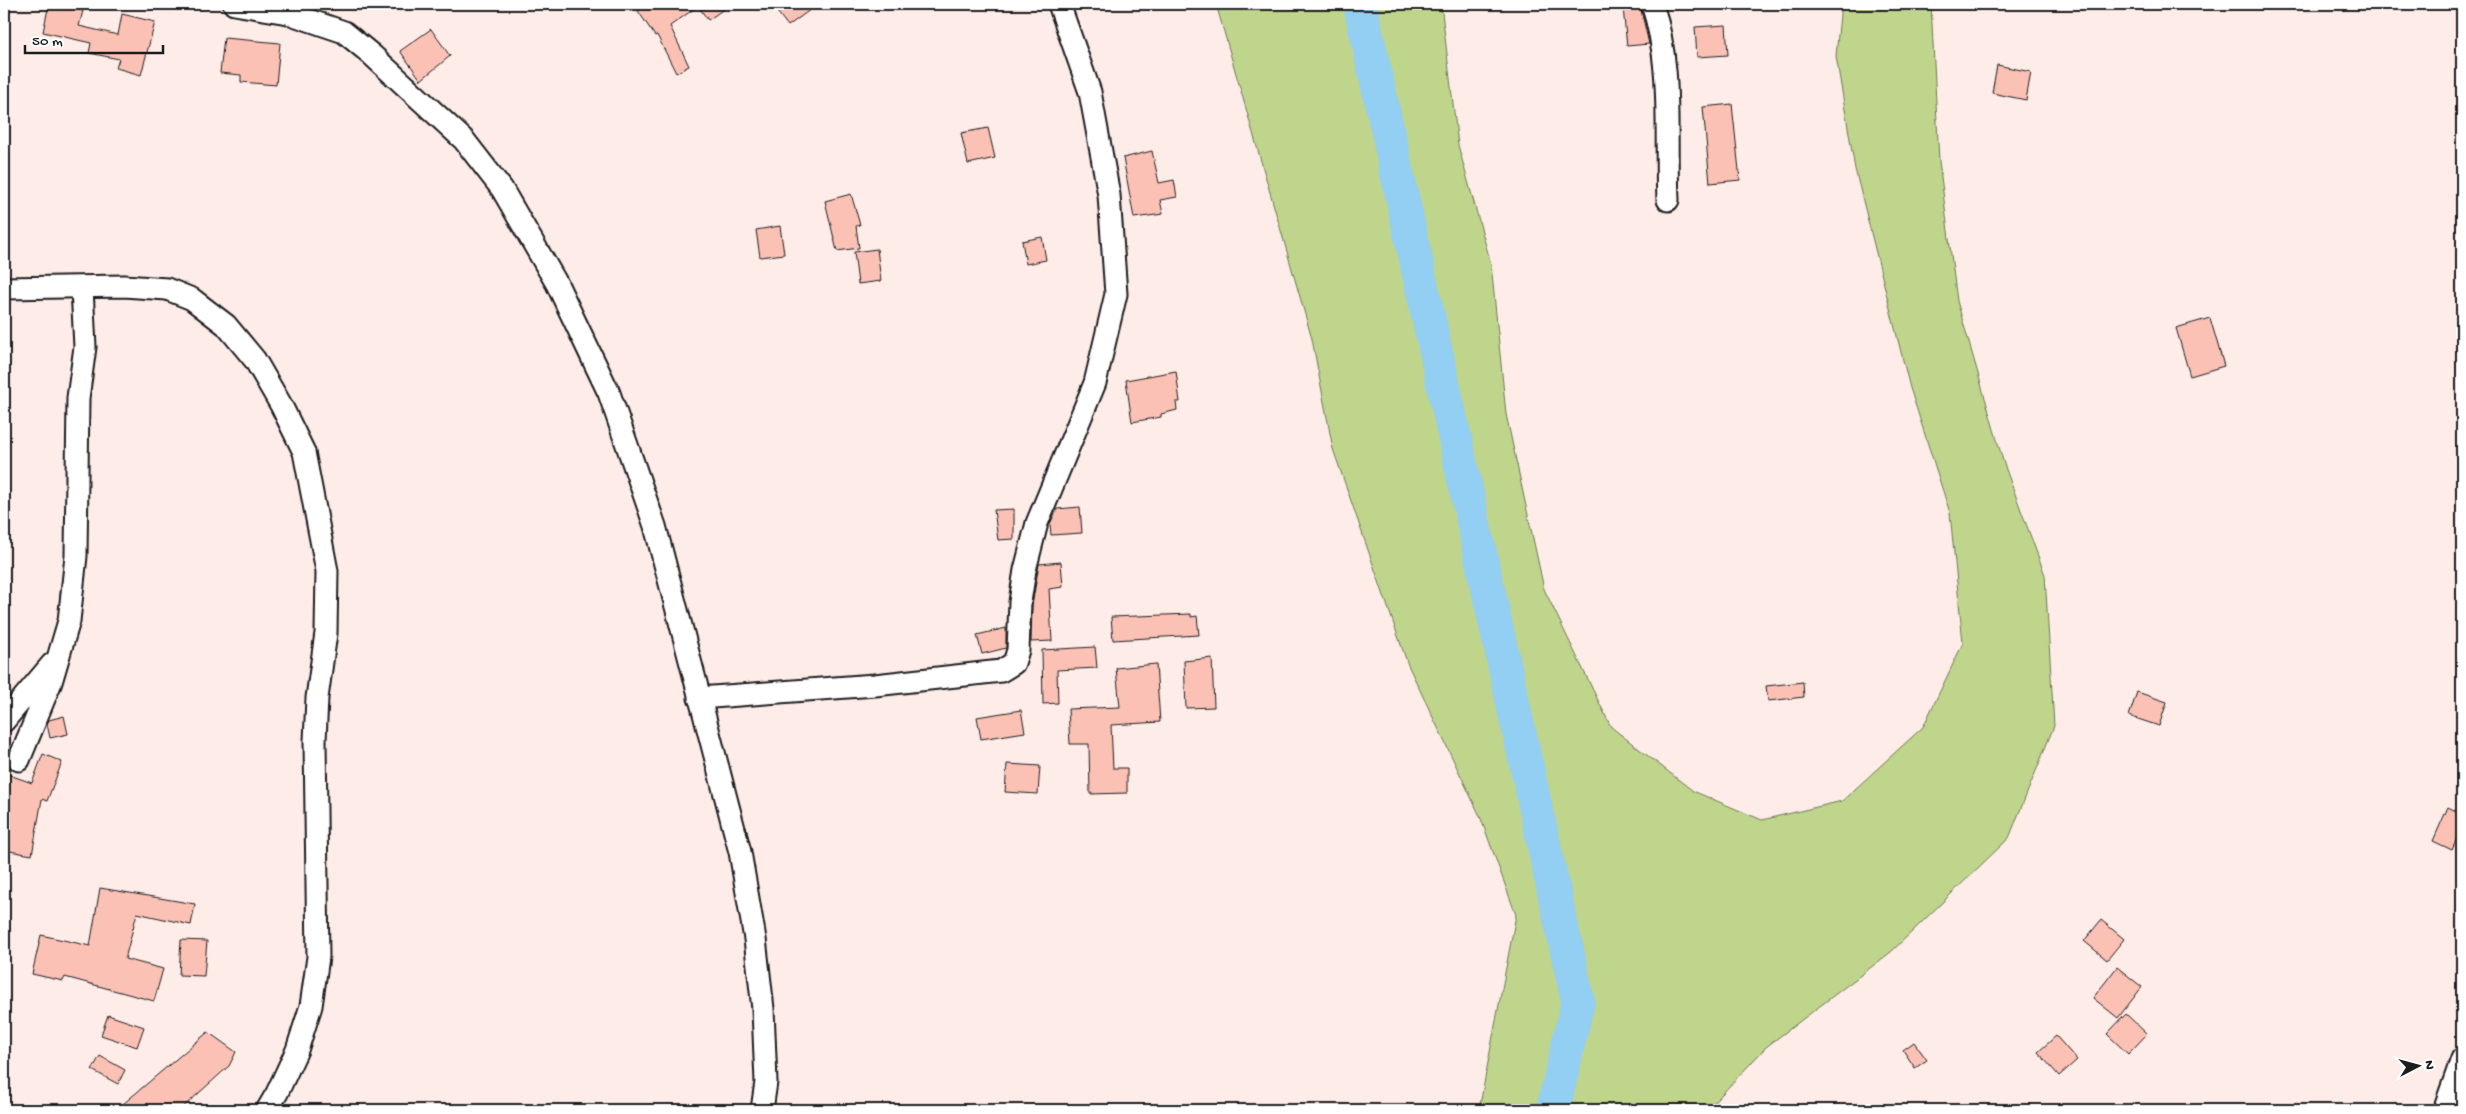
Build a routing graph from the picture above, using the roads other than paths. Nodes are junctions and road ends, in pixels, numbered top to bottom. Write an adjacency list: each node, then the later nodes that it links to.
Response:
1 (234, 4): 8 (street)
2 (1059, 4): 8 (street)
3 (1652, 4): 4 (street)
4 (1668, 200)
5 (4, 288): 6 (street)
6 (82, 288): 7 (street); 12 (street)
7 (58, 656): 9 (street); 10 (street)
8 (699, 698): 13 (street)
9 (4, 721)
10 (19, 760)
11 (2462, 1059): 14 (street)
12 (267, 1110)
13 (762, 1110)
14 (2444, 1110)

